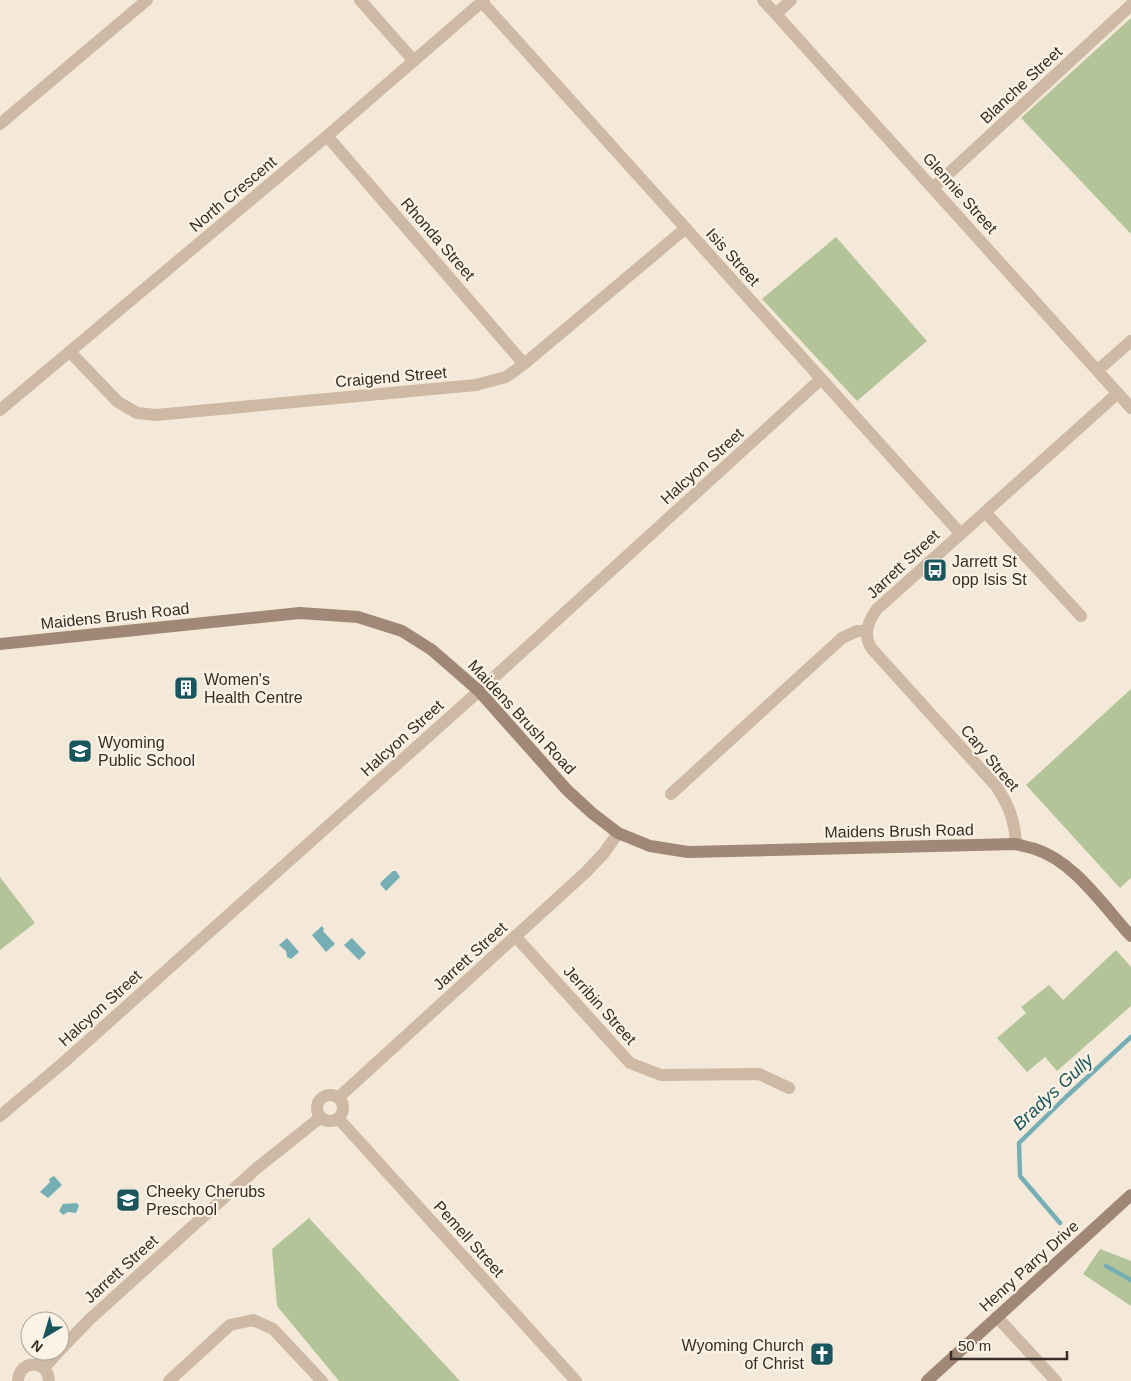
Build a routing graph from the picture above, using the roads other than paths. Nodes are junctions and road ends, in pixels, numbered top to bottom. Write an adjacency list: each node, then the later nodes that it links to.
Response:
1 (147, 0): 9 (street)
2 (360, 0): 8 (street)
3 (763, 0): 7 (street, Glennie Street)
4 (791, 0): 7 (street)
5 (483, 1): 8 (street, North Crescent); 12 (street, Isis Street)
6 (1131, 5): 11 (street, Blanche Street)
7 (776, 14): 11 (street, Glennie Street)
8 (414, 61): 10 (street, North Crescent)
9 (0, 124)
10 (328, 136): 14 (street, North Crescent); 15 (street, Rhonda Street)
11 (933, 188): 16 (street, Glennie Street)
12 (686, 228): 15 (street, Craigend Street); 17 (street, Isis Street)
13 (1131, 341): 16 (street)
14 (70, 352): 15 (street, Craigend Street); 20 (street, North Crescent)
15 (524, 364)
16 (1098, 370): 18 (street, Glennie Street)
17 (821, 379): 22 (street, Isis Street); 26 (street, Halcyon Street)
18 (1118, 393): 19 (street, Glennie Street); 21 (street, Jarrett Street)
19 (1131, 408)
20 (0, 410)
21 (985, 512): 22 (street, Jarrett Street); 23 (street)
22 (960, 533): 24 (street, Jarrett Street)
23 (1081, 616)
24 (867, 631): 27 (street); 29 (street, Cary Street)
25 (0, 644): 26 (street, Maidens Brush Road)
26 (479, 691): 28 (street, Maidens Brush Road); 34 (street, Halcyon Street)
27 (671, 794)
28 (618, 833): 29 (street, Maidens Brush Road); 30 (street, Jarrett Street)
29 (1016, 844): 31 (street)
30 (515, 936): 32 (street, Jerribin Street); 33 (street, Jarrett Street)
31 (1131, 936)
32 (789, 1088)
33 (338, 1097): 35 (street); 36 (street)
34 (0, 1116)
35 (321, 1117): 36 (street); 39 (street, Jarrett Street)
36 (338, 1118): 46 (street, Pemell Street)
37 (1131, 1195): 38 (street, Henry Parry Drive)
38 (998, 1317): 47 (street, Henry Parry Drive); 48 (street)
39 (70, 1339)
40 (50, 1361): 41 (street, Jarrett Street)
41 (44, 1368): 42 (street); 43 (street)
42 (18, 1381)
43 (49, 1381)
44 (169, 1381): 45 (street)
45 (322, 1381)
46 (576, 1381)
47 (927, 1381)
48 (1056, 1381)

